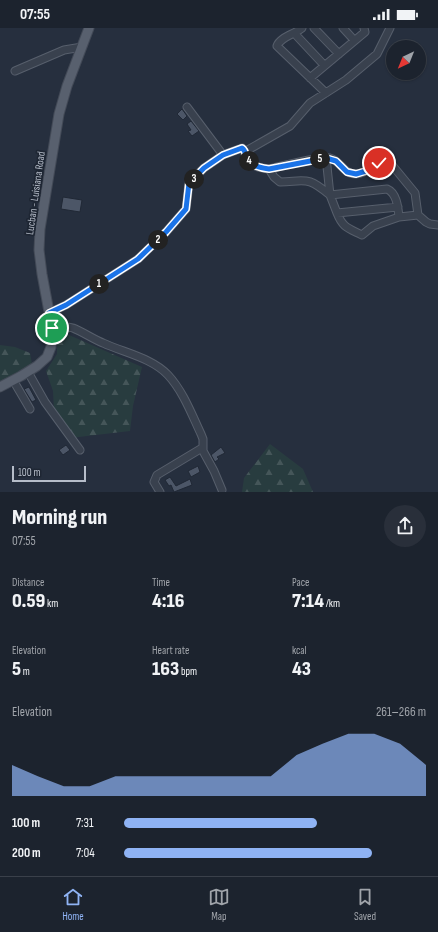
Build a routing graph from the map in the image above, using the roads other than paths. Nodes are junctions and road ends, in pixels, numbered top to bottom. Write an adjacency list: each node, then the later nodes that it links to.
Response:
1 (89, 28): 9 (main road, Lucban - Luisiana Road)
2 (302, 28): 7 (street)
3 (314, 28): 10 (street)
4 (343, 28): 8 (street)
5 (364, 28): 8 (street)
6 (390, 28): 14 (street)
7 (295, 34): 11 (street); 13 (street)
8 (354, 40): 10 (street)
9 (82, 46): 12 (street); 26 (main road, Lucban - Luisiana Road)
10 (339, 54): 11 (street)
11 (324, 65): 13 (street)
12 (15, 71)
13 (310, 78): 14 (street)
14 (326, 93): 16 (street)
15 (187, 108): 17 (street)
16 (246, 151): 17 (street); 19 (street)
17 (223, 155): 26 (street)
18 (326, 158): 19 (street); 20 (street); 23 (street)
19 (269, 169): 20 (street)
20 (330, 195): 21 (street); 22 (street)
21 (398, 207): 22 (street); 24 (street)
22 (338, 213): 24 (street)
23 (418, 215): 24 (street); 25 (street)
24 (399, 217)
25 (438, 225)
26 (49, 313): 27 (main road, Lucban - Luisiana Road)
27 (52, 328): 28 (main road, Lucban - Luisiana Road); 32 (street)
28 (28, 372): 29 (main road, Lucban - Luisiana Road); 33 (street)
29 (13, 380): 30 (main road, Lucban - Luisiana Road); 31 (street)
30 (0, 387)
31 (30, 409)
32 (202, 448): 34 (street); 35 (street)
33 (80, 450)
34 (222, 490)
35 (160, 492)

